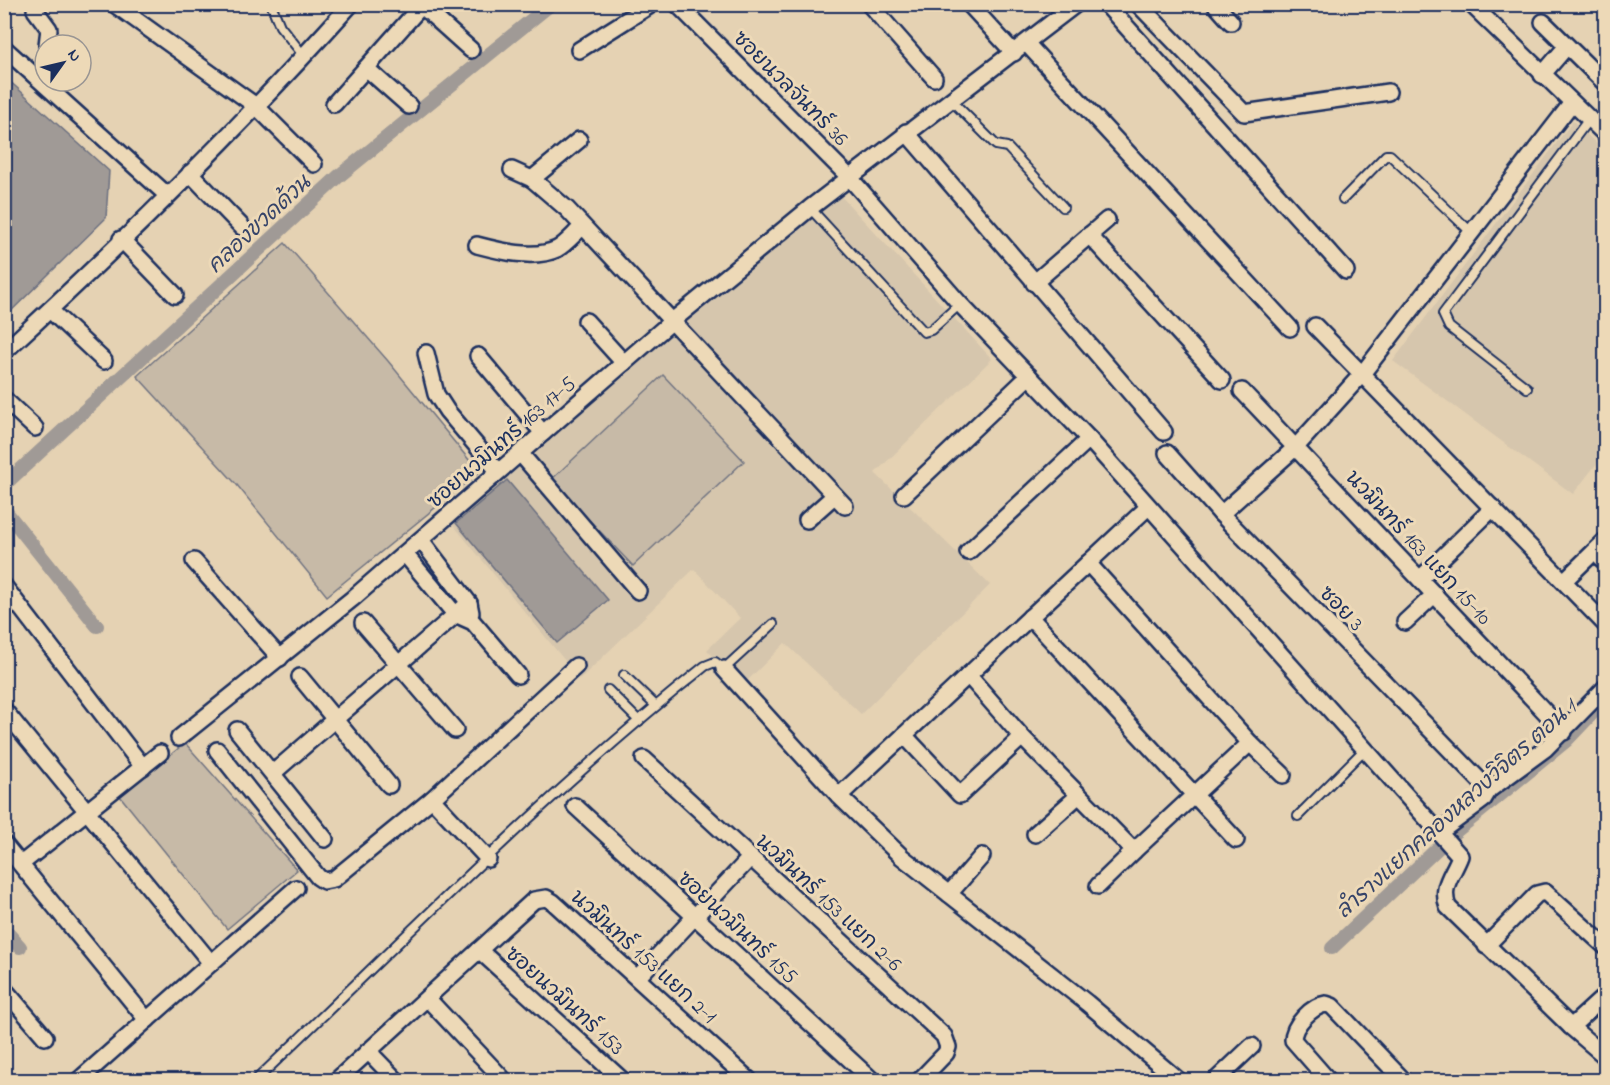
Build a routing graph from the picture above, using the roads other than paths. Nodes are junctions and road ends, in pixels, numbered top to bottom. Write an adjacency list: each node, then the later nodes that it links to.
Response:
1 (114, 4): 34 (street)
2 (271, 4): 23 (lane)
3 (351, 4): 23 (street)
4 (652, 4): 22 (street)
5 (677, 4): 43 (street, ซอยนวลจันทร์ 36)
6 (869, 4): 28 (street)
7 (969, 4): 20 (street)
8 (1076, 4): 20 (street, ซอยนวมินทร์ 163 17-5)
9 (1106, 4): 56 (street)
10 (1138, 4): 30 (street)
11 (1215, 4): 15 (street)
12 (1471, 4): 27 (street)
13 (422, 5): 21 (street); 25 (street)
14 (35, 10): 17 (street)
15 (1231, 22)
16 (1543, 22): 18 (street)
17 (49, 33)
18 (1567, 46): 27 (street); 29 (street)
19 (4, 48): 26 (street)
20 (1021, 48): 31 (street, ซอยนวมินทร์ 163 17-5); 64 (street)
21 (471, 50)
22 (579, 50)
23 (304, 56): 34 (street)
24 (33, 65): 26 (street)
25 (366, 68): 32 (street); 35 (street)
26 (30, 69): 45 (street)
27 (1542, 75): 33 (street)
28 (934, 78)
29 (1605, 84)
30 (1388, 92)
31 (950, 99): 37 (street, ซอยนวมินทร์ 163 17-5); 47 (lane)
32 (334, 104)
33 (1571, 104): 36 (street); 52 (street)
34 (256, 106): 40 (street); 42 (street)
35 (409, 106)
36 (1589, 119): 38 (street); 73 (lane)
37 (906, 132): 43 (street, ซอยนวมินทร์ 163 17-5); 57 (street)
38 (1605, 135)
39 (579, 141): 44 (street)
40 (314, 164)
41 (512, 170): 44 (street)
42 (190, 173): 45 (street); 50 (street)
43 (849, 177): 48 (street, ซอยนวมินทร์ 163 17-5); 59 (street, ซอยนวลจันทร์ 36)
44 (532, 179): 51 (street)
45 (167, 195): 54 (street)
46 (1343, 199): 52 (lane)
47 (1063, 207)
48 (810, 208): 59 (lane); 62 (street, ซอยนวมินทร์ 163 17-5)
49 (1107, 220): 53 (street)
50 (242, 227)
51 (582, 227): 55 (street); 62 (street)
52 (1472, 232): 70 (street)
53 (1089, 235): 57 (street); 72 (street)
54 (121, 239): 58 (street); 60 (street)
55 (477, 245)
56 (1346, 271)
57 (1034, 283): 77 (street)
58 (175, 295)
59 (960, 304): 71 (street, ซอยนวลจันทร์ 36)
60 (50, 310): 65 (street); 68 (street)
61 (586, 321): 69 (street)
62 (671, 322): 69 (street, ซอยนวมินทร์ 163 17-5); 88 (street)
63 (1315, 326): 70 (street)
64 (1290, 328)
65 (4, 352)
66 (426, 353): 83 (street)
67 (478, 356): 78 (street)
68 (104, 361)
69 (624, 363): 78 (street, ซอยนวมินทร์ 163 17-5)
70 (1362, 374): 80 (street); 86 (street)
71 (1029, 376): 79 (street, ซอยนวลจันทร์ 36); 84 (street)
72 (1222, 380)
73 (1527, 388)
74 (1242, 391): 80 (street, นวมินทร์ 163 แยก 15-10)
75 (4, 399): 76 (street)
76 (35, 428)
77 (1164, 432)
78 (543, 433): 81 (street, ซอยนวมินทร์ 163 17-5)
79 (1089, 439): 85 (street, ซอยนวลจันทร์ 36); 91 (street)
80 (1296, 447): 87 (street); 97 (street, นวมินทร์ 163 แยก 15-10)
81 (520, 453): 83 (street, ซอยนวมินทร์ 163 17-5); 100 (street)
82 (1167, 453): 87 (street, ซอย 3)
83 (498, 471): 89 (street, ซอยนวมินทร์ 163 17-5)
84 (904, 495)
85 (1147, 508): 95 (street); 131 (street, ซอยนวลจันทร์ 36)
86 (1493, 508): 97 (street); 98 (street)
87 (1221, 514): 139 (street, ซอย 3)
88 (807, 520)
89 (421, 540): 93 (street, ซอยนวมินทร์ 163 17-5); 102 (street)
90 (1605, 540): 92 (street)
91 (968, 552)
92 (1594, 552): 96 (street); 98 (street)
93 (405, 554): 103 (street); 110 (street, ซอยนวมินทร์ 163 17-5)
94 (194, 561): 110 (street)
95 (1088, 563): 104 (street); 130 (street)
96 (1605, 563)
97 (1420, 579): 101 (street, นวมินทร์ 163 แยก 15-10)
98 (1564, 581): 109 (street)
99 (4, 586): 135 (street)
100 (638, 591)
101 (1435, 594): 106 (street); 126 (street, นวมินทร์ 163 แยก 15-10)
102 (469, 603): 103 (street); 105 (street)
103 (455, 614): 105 (street); 111 (street)
104 (1030, 617): 116 (street); 140 (street)
105 (473, 622): 114 (street)
106 (1405, 622)
107 (363, 623): 111 (street)
108 (773, 624): 113 (lane)
109 (1605, 625)
110 (280, 658): 129 (street, ซอยนวมินทร์ 163 17-5)
111 (398, 663): 122 (street); 125 (street)
112 (576, 666): 143 (street)
113 (724, 669): 120 (lane); 141 (street)
114 (518, 675)
115 (624, 675): 120 (lane)
116 (968, 675): 127 (street); 128 (street)
117 (300, 677): 122 (street)
118 (1605, 687): 126 (street)
119 (609, 690): 123 (lane)
120 (656, 706): 123 (lane)
121 (4, 711): 145 (street)
122 (334, 720): 136 (street); 138 (street)
123 (639, 721): 155 (lane)
124 (237, 730): 136 (street)
125 (455, 730)
126 (1564, 732): 139 (street)
127 (903, 735): 128 (street); 141 (street)
128 (1022, 737): 142 (street)
129 (179, 738)
130 (1250, 742): 137 (street); 140 (street)
131 (1366, 748): 146 (lane); 147 (street, ซอยนวลจันทร์ 36)
132 (217, 750): 143 (street)
133 (160, 753): 135 (street)
134 (644, 759): 154 (street, นวมินทร์ 153 แยก 2-6)
135 (143, 767): 145 (street)
136 (273, 773): 149 (street)
137 (1283, 776)
138 (389, 785)
139 (1489, 789): 147 (street)
140 (1192, 794): 150 (street); 152 (street)
141 (839, 796): 159 (street)
142 (1078, 796): 148 (street); 152 (street)
143 (432, 799): 155 (street)
144 (575, 806): 160 (street, ซอยนวมินทร์ 155)
145 (87, 813): 156 (street); 164 (street)
146 (1298, 816)
147 (1441, 833): 161 (street, ซอยนวลจันทร์ 36)
148 (1035, 834)
149 (324, 839)
150 (1236, 840)
151 (4, 844): 156 (street)
152 (1134, 851): 157 (street)
153 (982, 856): 159 (street)
154 (750, 858): 160 (street); 183 (street, นวมินทร์ 153 แยก 2-6)
155 (488, 859): 177 (lane)
156 (21, 864): 169 (street)
157 (1098, 886)
158 (296, 888): 164 (street)
159 (949, 894): 184 (street)
160 (696, 917): 165 (street); 182 (street, ซอยนวมินทร์ 155)
161 (1486, 946): 162 (street); 170 (street)
162 (1605, 947)
163 (479, 950): 165 (street, นวมินทร์ 153 แยก 2-1); 168 (street); 180 (street, ซอยนวมินทร์ 153)
164 (211, 963): 169 (street)
165 (638, 977): 181 (street, นวมินทร์ 153 แยก 2-1)
166 (4, 989): 171 (street)
167 (1605, 995): 170 (street)
168 (426, 998): 173 (street); 175 (street)
169 (147, 1020): 176 (street)
170 (1571, 1027): 174 (street)
171 (45, 1037)
172 (1252, 1046): 185 (street)
173 (368, 1052): 178 (street); 179 (street)
174 (1605, 1057)
175 (502, 1078)
176 (79, 1080)
177 (256, 1080)
178 (337, 1080)
179 (396, 1080)
180 (622, 1080)
181 (749, 1080)
182 (872, 1080)
183 (920, 1080)
184 (1178, 1080)
185 (1216, 1080)
186 (1328, 1080): 187 (street)
187 (1403, 1080)

